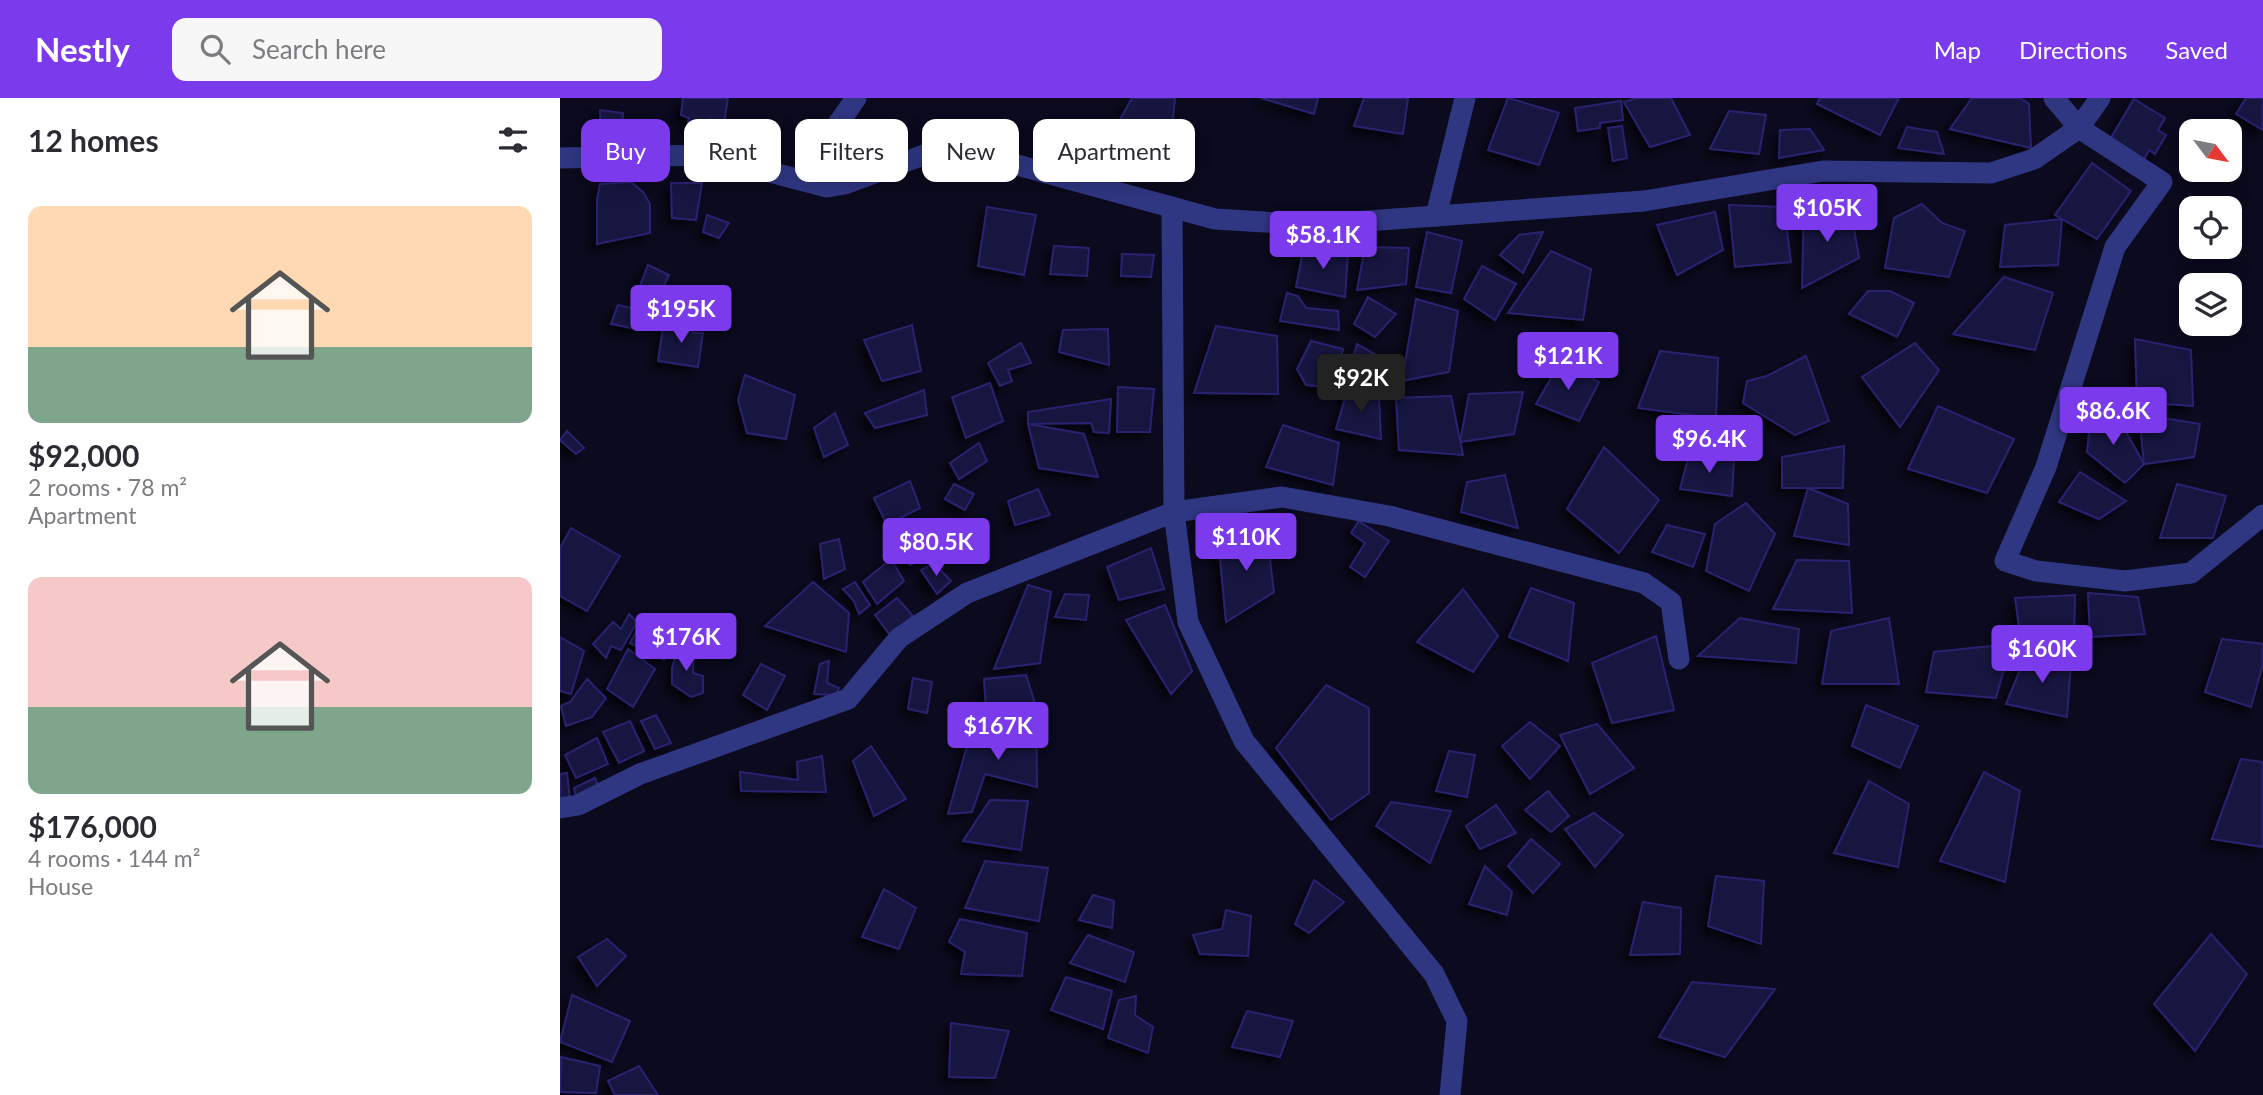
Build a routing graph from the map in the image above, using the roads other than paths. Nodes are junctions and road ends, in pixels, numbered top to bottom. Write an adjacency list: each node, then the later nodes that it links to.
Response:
1 (856, 98): 5 (street)
2 (1465, 98): 13 (street)
3 (2054, 98): 6 (street)
4 (2101, 98): 6 (street)
5 (841, 119)
6 (2079, 128): 13 (street); 15 (street)
7 (560, 158): 9 (street)
8 (908, 161): 12 (street)
9 (795, 178)
10 (810, 182): 11 (street)
11 (850, 182)
12 (1172, 207): 13 (street); 14 (street)
13 (1436, 216)
14 (1174, 512): 16 (street); 17 (street); 18 (street)
15 (2263, 515)
16 (1679, 659)
17 (560, 808)
18 (1450, 1095)

